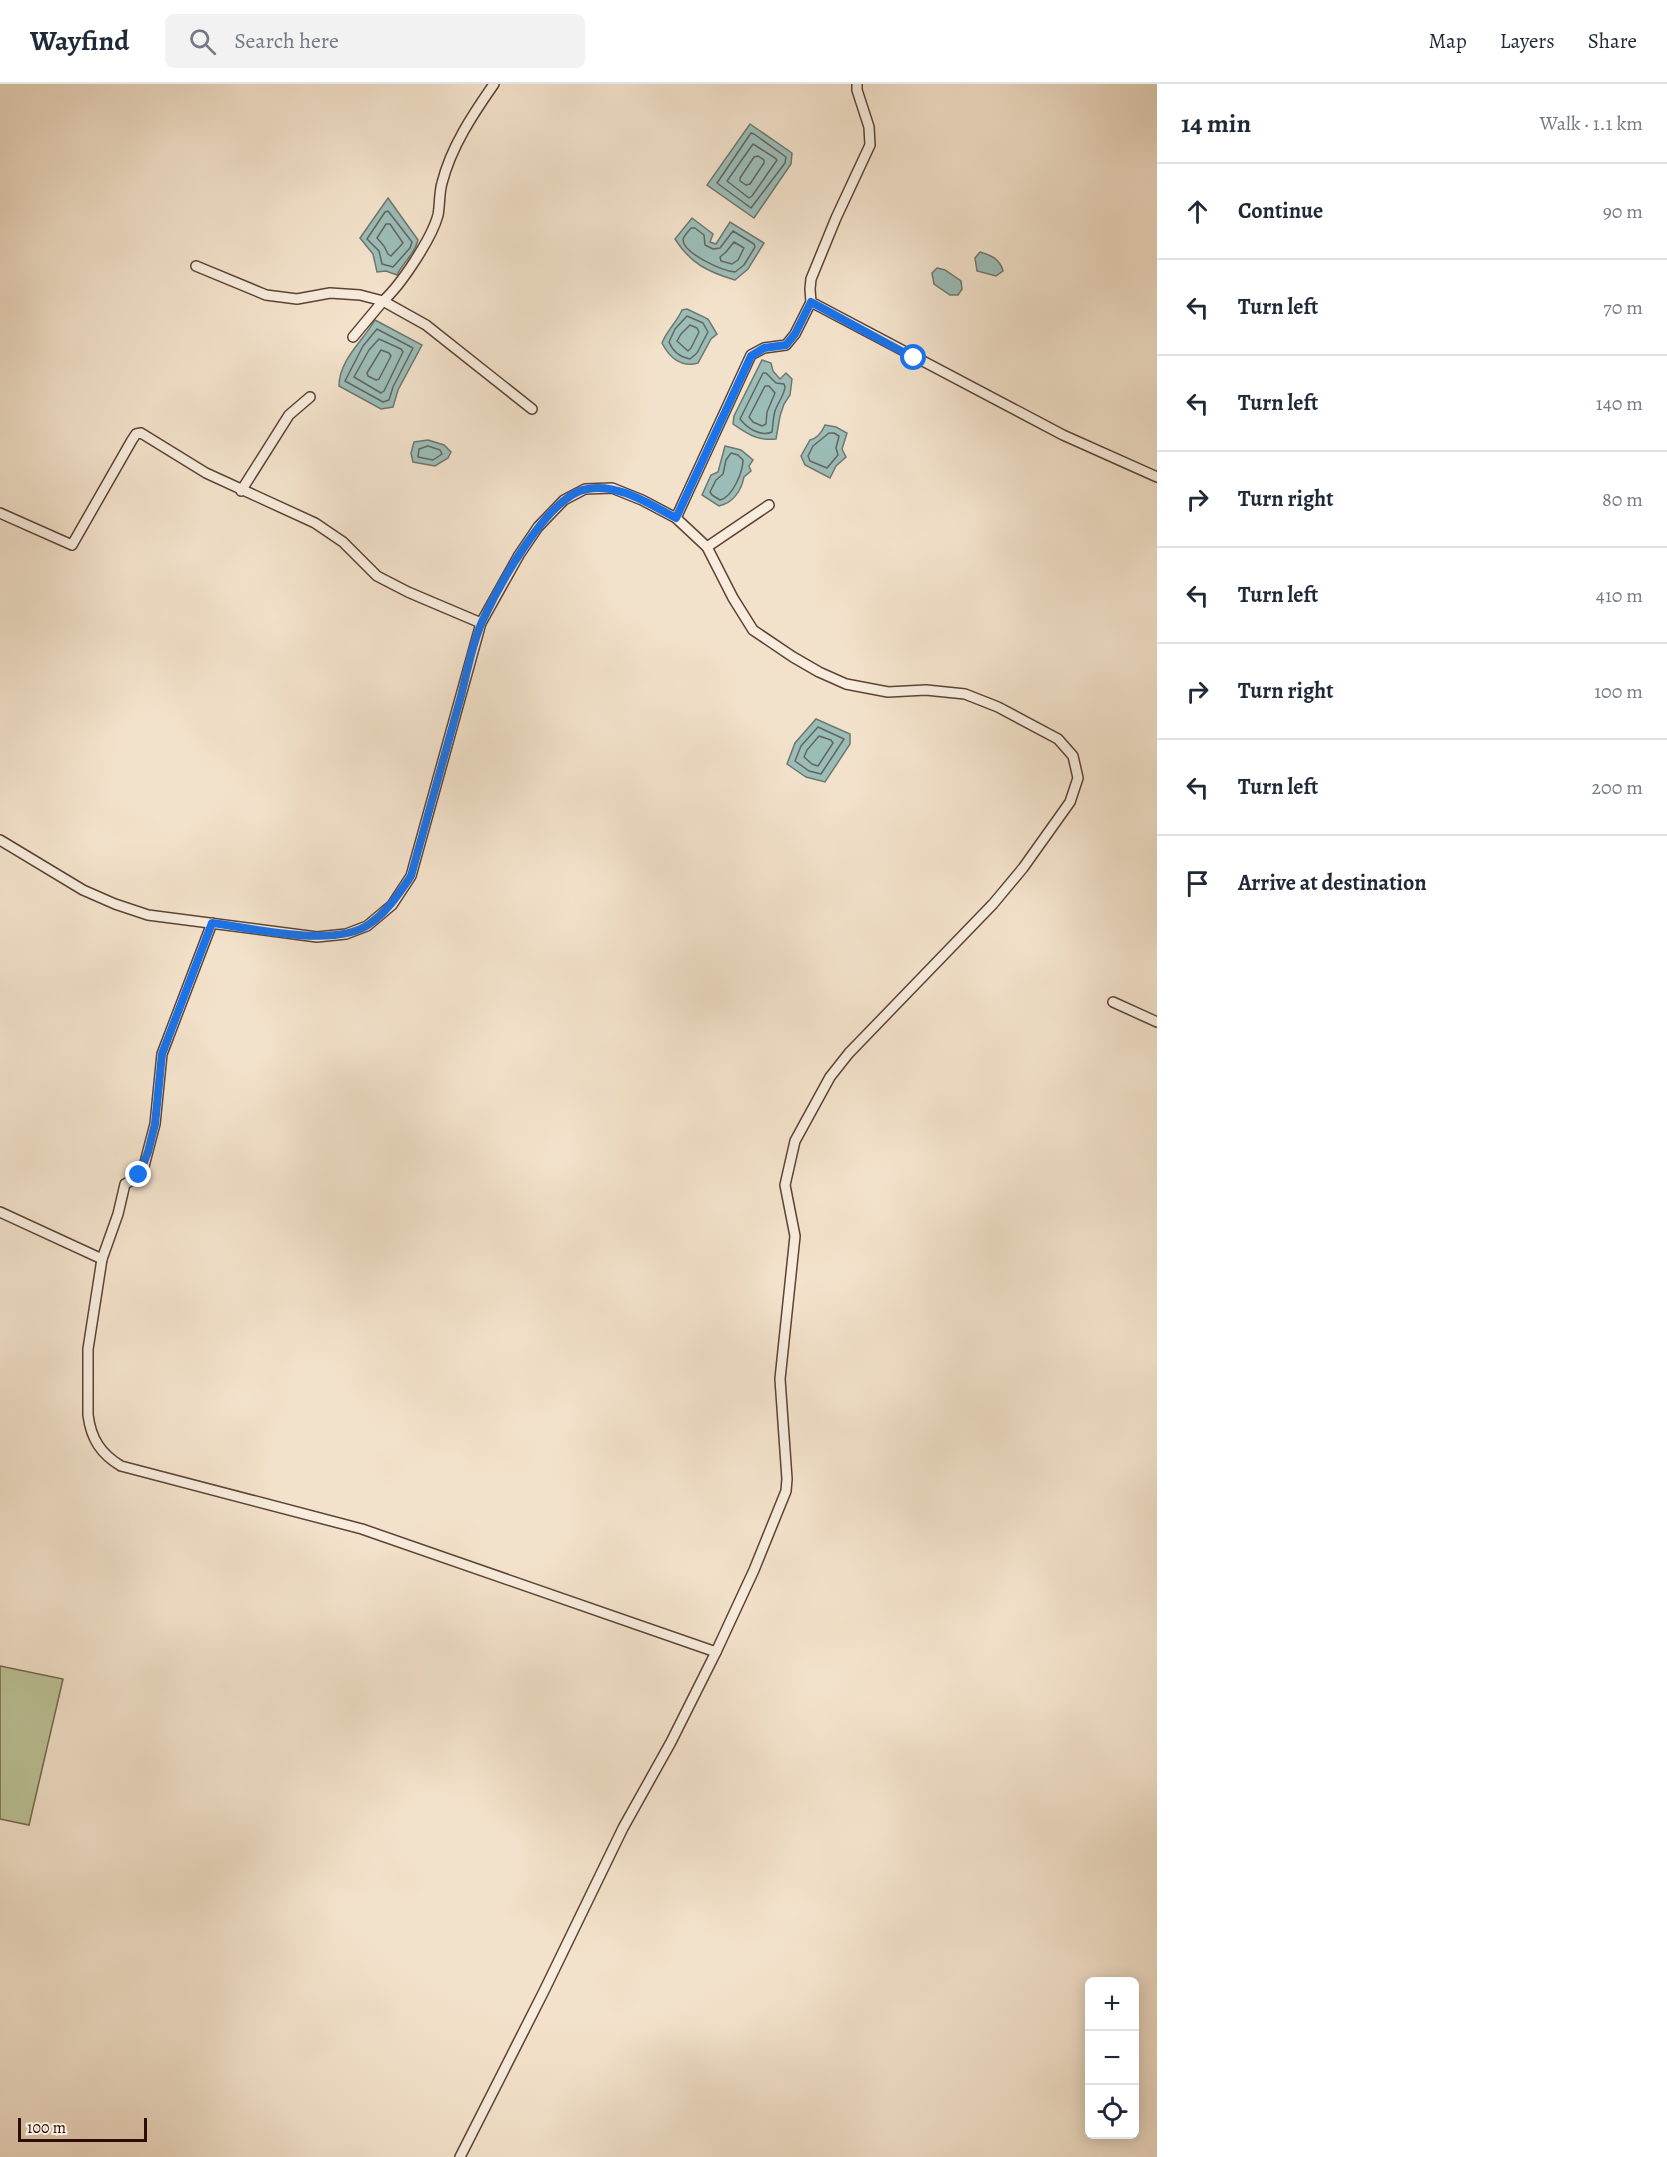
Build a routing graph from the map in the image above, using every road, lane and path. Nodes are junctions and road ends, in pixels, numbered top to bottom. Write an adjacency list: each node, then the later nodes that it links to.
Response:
1 (494, 84): 4 (street)
2 (857, 84): 5 (street)
3 (196, 266): 4 (street)
4 (383, 301): 6 (street); 8 (street)
5 (811, 302): 9 (street); 13 (street)
6 (353, 337)
7 (310, 397): 10 (street)
8 (532, 409)
9 (1157, 477)
10 (241, 490): 12 (street); 15 (street)
11 (769, 505): 14 (street)
12 (0, 513)
13 (676, 518): 14 (street); 15 (street)
14 (707, 548): 22 (street)
15 (481, 623): 17 (street)
16 (0, 840): 17 (street)
17 (212, 923): 21 (street)
18 (1113, 1002): 19 (street)
19 (1157, 1022)
20 (0, 1212): 21 (street)
21 (102, 1259): 22 (street)
22 (716, 1652): 23 (street)
23 (460, 2157)

